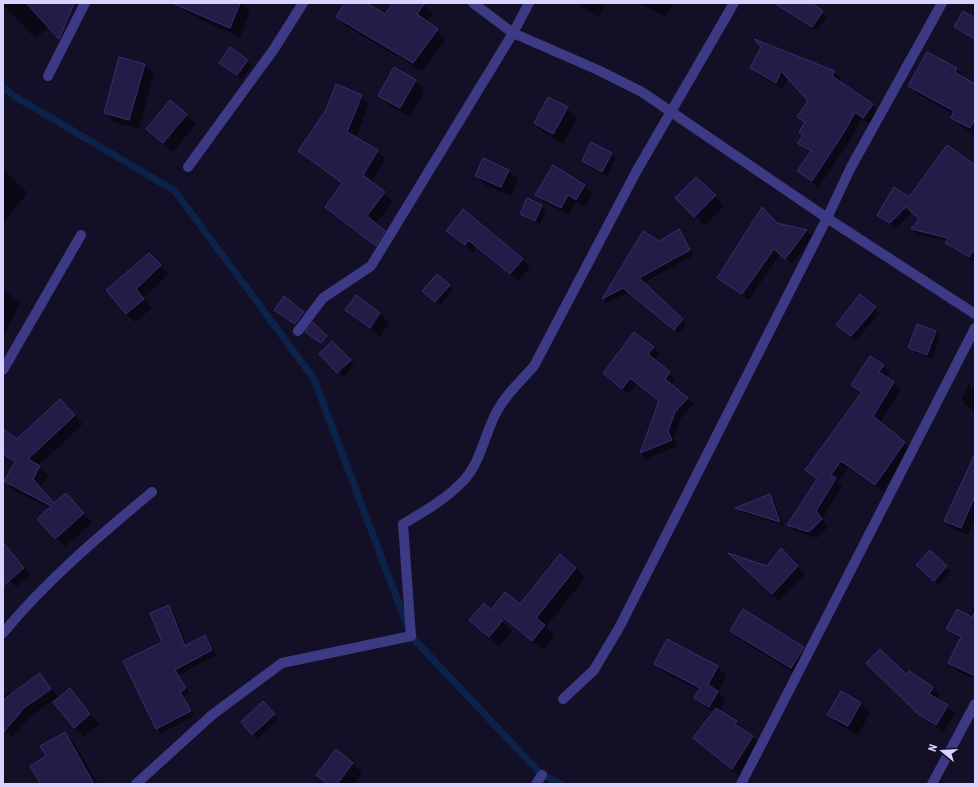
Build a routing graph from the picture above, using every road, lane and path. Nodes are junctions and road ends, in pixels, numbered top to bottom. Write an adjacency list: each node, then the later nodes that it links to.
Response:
1 (85, 3): 8 (street)
2 (303, 3): 10 (street)
3 (473, 3): 7 (street)
4 (529, 3): 7 (street)
5 (734, 3): 9 (street)
6 (942, 3): 11 (street)
7 (514, 33): 9 (street); 15 (street)
8 (48, 76)
9 (672, 113): 11 (street); 21 (street)
10 (188, 167)
11 (827, 218): 13 (street); 19 (street)
12 (81, 235): 16 (street)
13 (975, 314)
14 (975, 328): 22 (street)
15 (298, 330)
16 (3, 370)
17 (152, 492): 18 (street)
18 (3, 633)
19 (563, 699)
20 (975, 704): 23 (street)
21 (136, 784)
22 (741, 784)
23 (932, 784)

